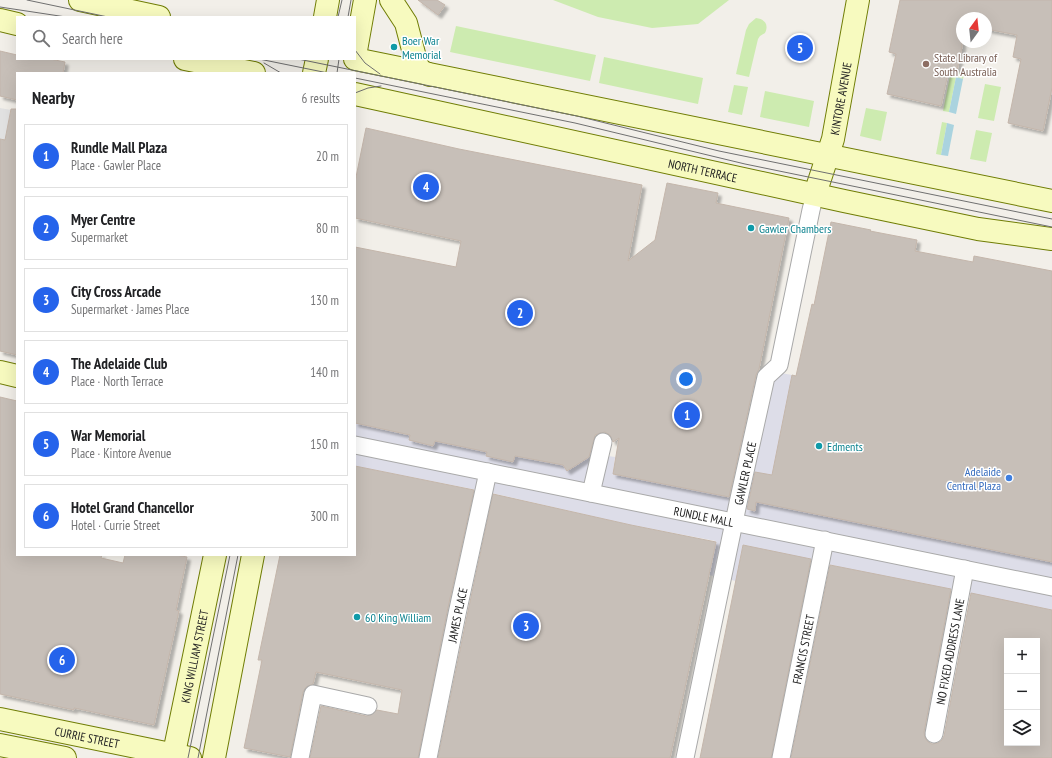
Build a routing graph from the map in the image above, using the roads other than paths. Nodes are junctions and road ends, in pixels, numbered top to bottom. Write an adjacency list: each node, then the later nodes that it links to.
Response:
1 (80, 0): 6 (main road)
2 (328, 0): 7 (main road)
3 (365, 0): 10 (main road)
4 (391, 0): 19 (main road)
5 (858, 0): 21 (main road, KINTORE AVENUE)
6 (154, 16)
7 (325, 16)
8 (0, 20): 9 (main road)
9 (16, 24)
10 (356, 52)
11 (356, 58): 19 (main road)
12 (188, 60): 15 (main road)
13 (317, 60): 17 (main road)
14 (354, 60): 18 (main road)
15 (216, 69): 16 (main road)
16 (244, 72)
17 (314, 72)
18 (351, 72)
19 (430, 75): 21 (main road)
20 (356, 94): 22 (main road, NORTH TERRACE)
21 (829, 156): 22 (main road, KINTORE AVENUE); 23 (main road)
22 (815, 194): 24 (main road, NORTH TERRACE); 31 (street, GAWLER PLACE)
23 (1052, 201)
24 (1052, 239)
25 (0, 372): 26 (main road)
26 (16, 376)
27 (603, 442): 30 (street)
28 (356, 445): 29 (street, RUNDLE MALL)
29 (488, 472): 30 (street, RUNDLE MALL); 45 (street, JAMES PLACE)
30 (591, 493): 31 (street, RUNDLE MALL)
31 (734, 522): 32 (street, RUNDLE MALL); 46 (street, GAWLER PLACE)
32 (824, 540): 35 (street, RUNDLE MALL); 47 (street, FRANCIS STREET)
33 (215, 556): 41 (main road, KING WILLIAM STREET)
34 (253, 556): 43 (main road)
35 (965, 569): 36 (street, RUNDLE MALL); 39 (street, NO FIXED ADDRESS LANE)
36 (1052, 587)
37 (368, 706): 44 (street)
38 (0, 719): 41 (main road, CURRIE STREET)
39 (934, 734)
40 (0, 745): 42 (main road, CURRIE STREET)
41 (179, 757)
42 (65, 758)
43 (214, 758)
44 (300, 758)
45 (428, 758)
46 (685, 758)
47 (781, 758)

